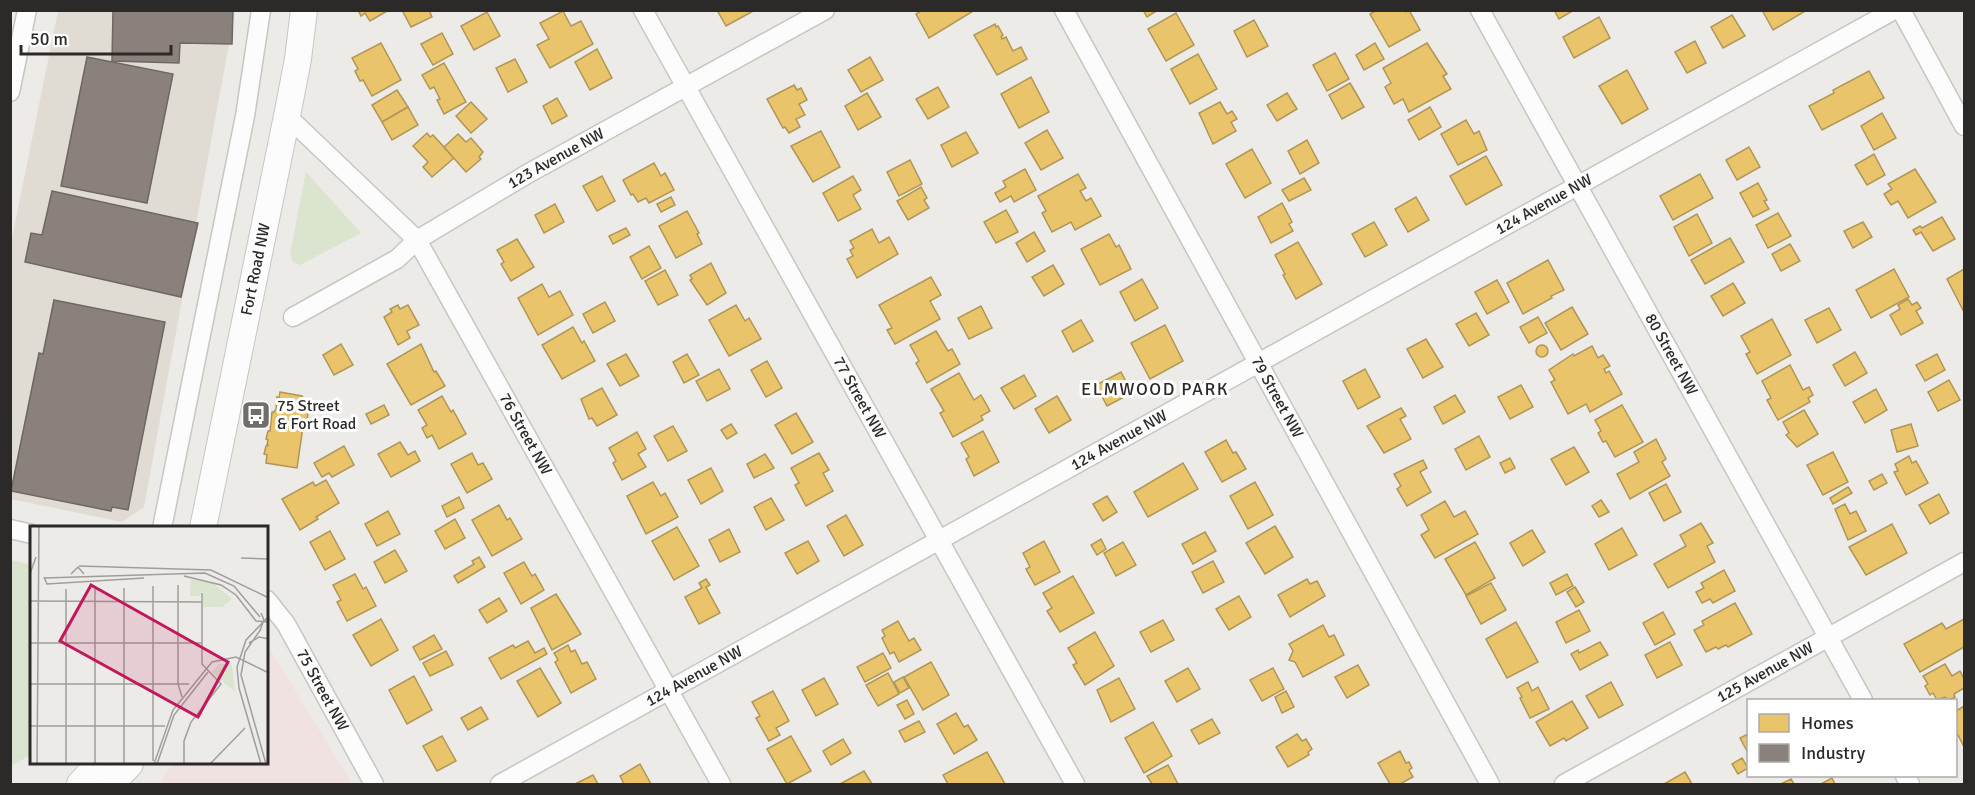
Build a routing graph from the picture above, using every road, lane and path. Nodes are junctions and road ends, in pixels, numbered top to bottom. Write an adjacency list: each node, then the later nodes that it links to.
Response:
1 (27, 10): 11 (street)
2 (261, 10): 18 (street)
3 (304, 10): 12 (street, Fort Road NW)
4 (643, 10): 10 (street, 77 Street NW)
5 (825, 10): 10 (street, 123 Avenue NW)
6 (1064, 10): 17 (street, 79 Street NW)
7 (1480, 10): 14 (street, 80 Street NW)
8 (1894, 10): 14 (street, 124 Avenue NW)
9 (1901, 10): 13 (street)
10 (686, 86): 15 (street, 123 Avenue NW); 22 (street, 77 Street NW)
11 (10, 92)
12 (287, 116): 15 (street, 76 Street NW); 19 (street, Fort Road NW)
13 (1965, 126)
14 (1577, 187): 17 (street, 124 Avenue NW); 25 (street, 80 Street NW)
15 (417, 240): 16 (street, 123 Avenue NW); 26 (street, 76 Street NW)
16 (293, 317)
17 (1257, 364): 22 (street, 124 Avenue NW); 36 (street, 79 Street NW)
18 (162, 526)
19 (204, 526)
20 (10, 529): 21 (street)
21 (30, 534)
22 (939, 541): 26 (street, 124 Avenue NW); 35 (street, 77 Street NW)
23 (1965, 562): 25 (street, 125 Avenue NW)
24 (268, 601): 32 (street, 75 Street NW)
25 (1828, 638): 27 (street, 80 Street NW); 37 (street, 125 Avenue NW)
26 (669, 691): 33 (street, 124 Avenue NW); 34 (street, 76 Street NW)
27 (1862, 699)
28 (97, 765): 30 (street)
29 (129, 765): 31 (street)
30 (80, 784)
31 (111, 784)
32 (374, 784)
33 (500, 784)
34 (721, 784)
35 (1075, 784)
36 (1490, 784)
37 (1564, 784)

